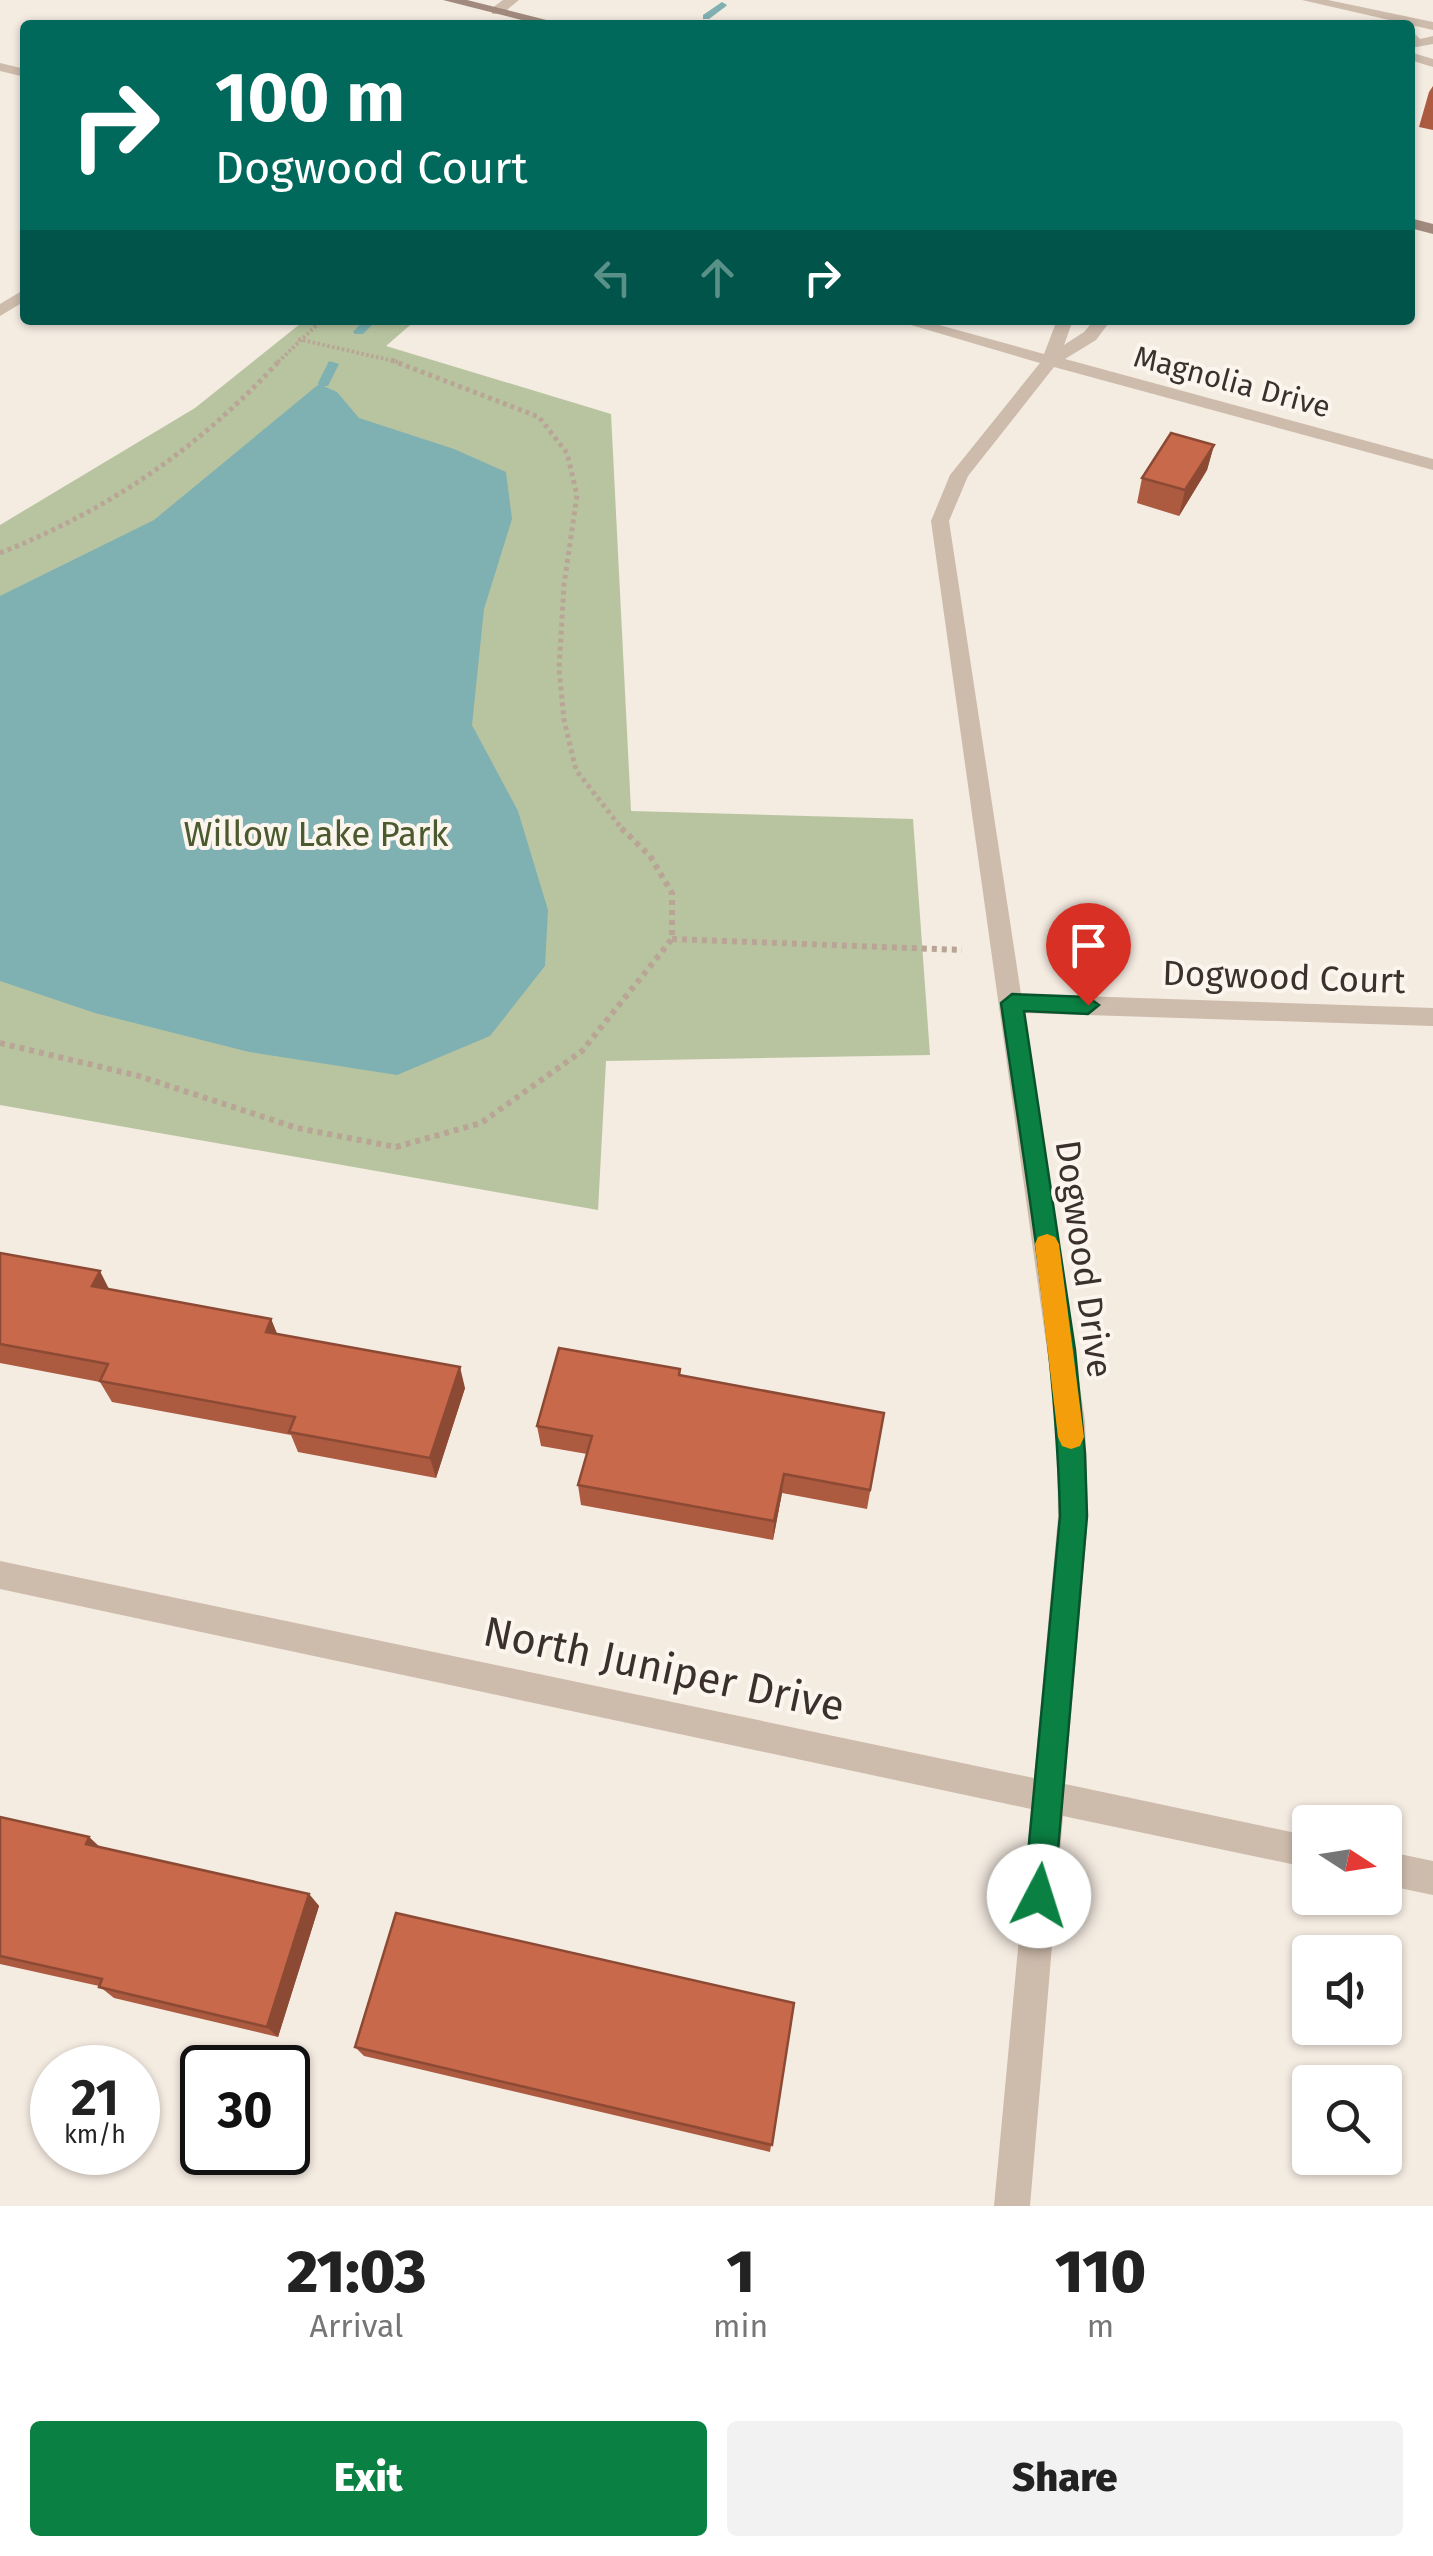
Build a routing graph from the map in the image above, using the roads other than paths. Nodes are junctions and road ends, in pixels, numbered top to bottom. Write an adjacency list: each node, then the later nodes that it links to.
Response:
1 (450, 0): 5 (main road)
2 (512, 0): 5 (street)
3 (1309, 0): 4 (street)
4 (1330, 7): 7 (street)
5 (497, 11): 6 (main road)
6 (537, 20)
7 (1390, 20)
8 (920, 325): 11 (street, Magnolia Drive)
9 (1063, 325): 11 (street, Dogwood Drive)
10 (1099, 325): 11 (street, Dogwood Drive)
11 (1050, 362): 12 (street, Magnolia Drive); 13 (street, Dogwood Drive)
12 (1433, 465)
13 (1012, 1003): 14 (street, Dogwood Court); 16 (street, Dogwood Drive)
14 (1433, 1017)
15 (0, 1575): 16 (street, North Juniper Drive)
16 (1049, 1796): 17 (street, North Juniper Drive); 20 (street, Dogwood Drive)
17 (1292, 1848)
18 (1402, 1872): 19 (street)
19 (1433, 1878)
20 (1012, 2206)

